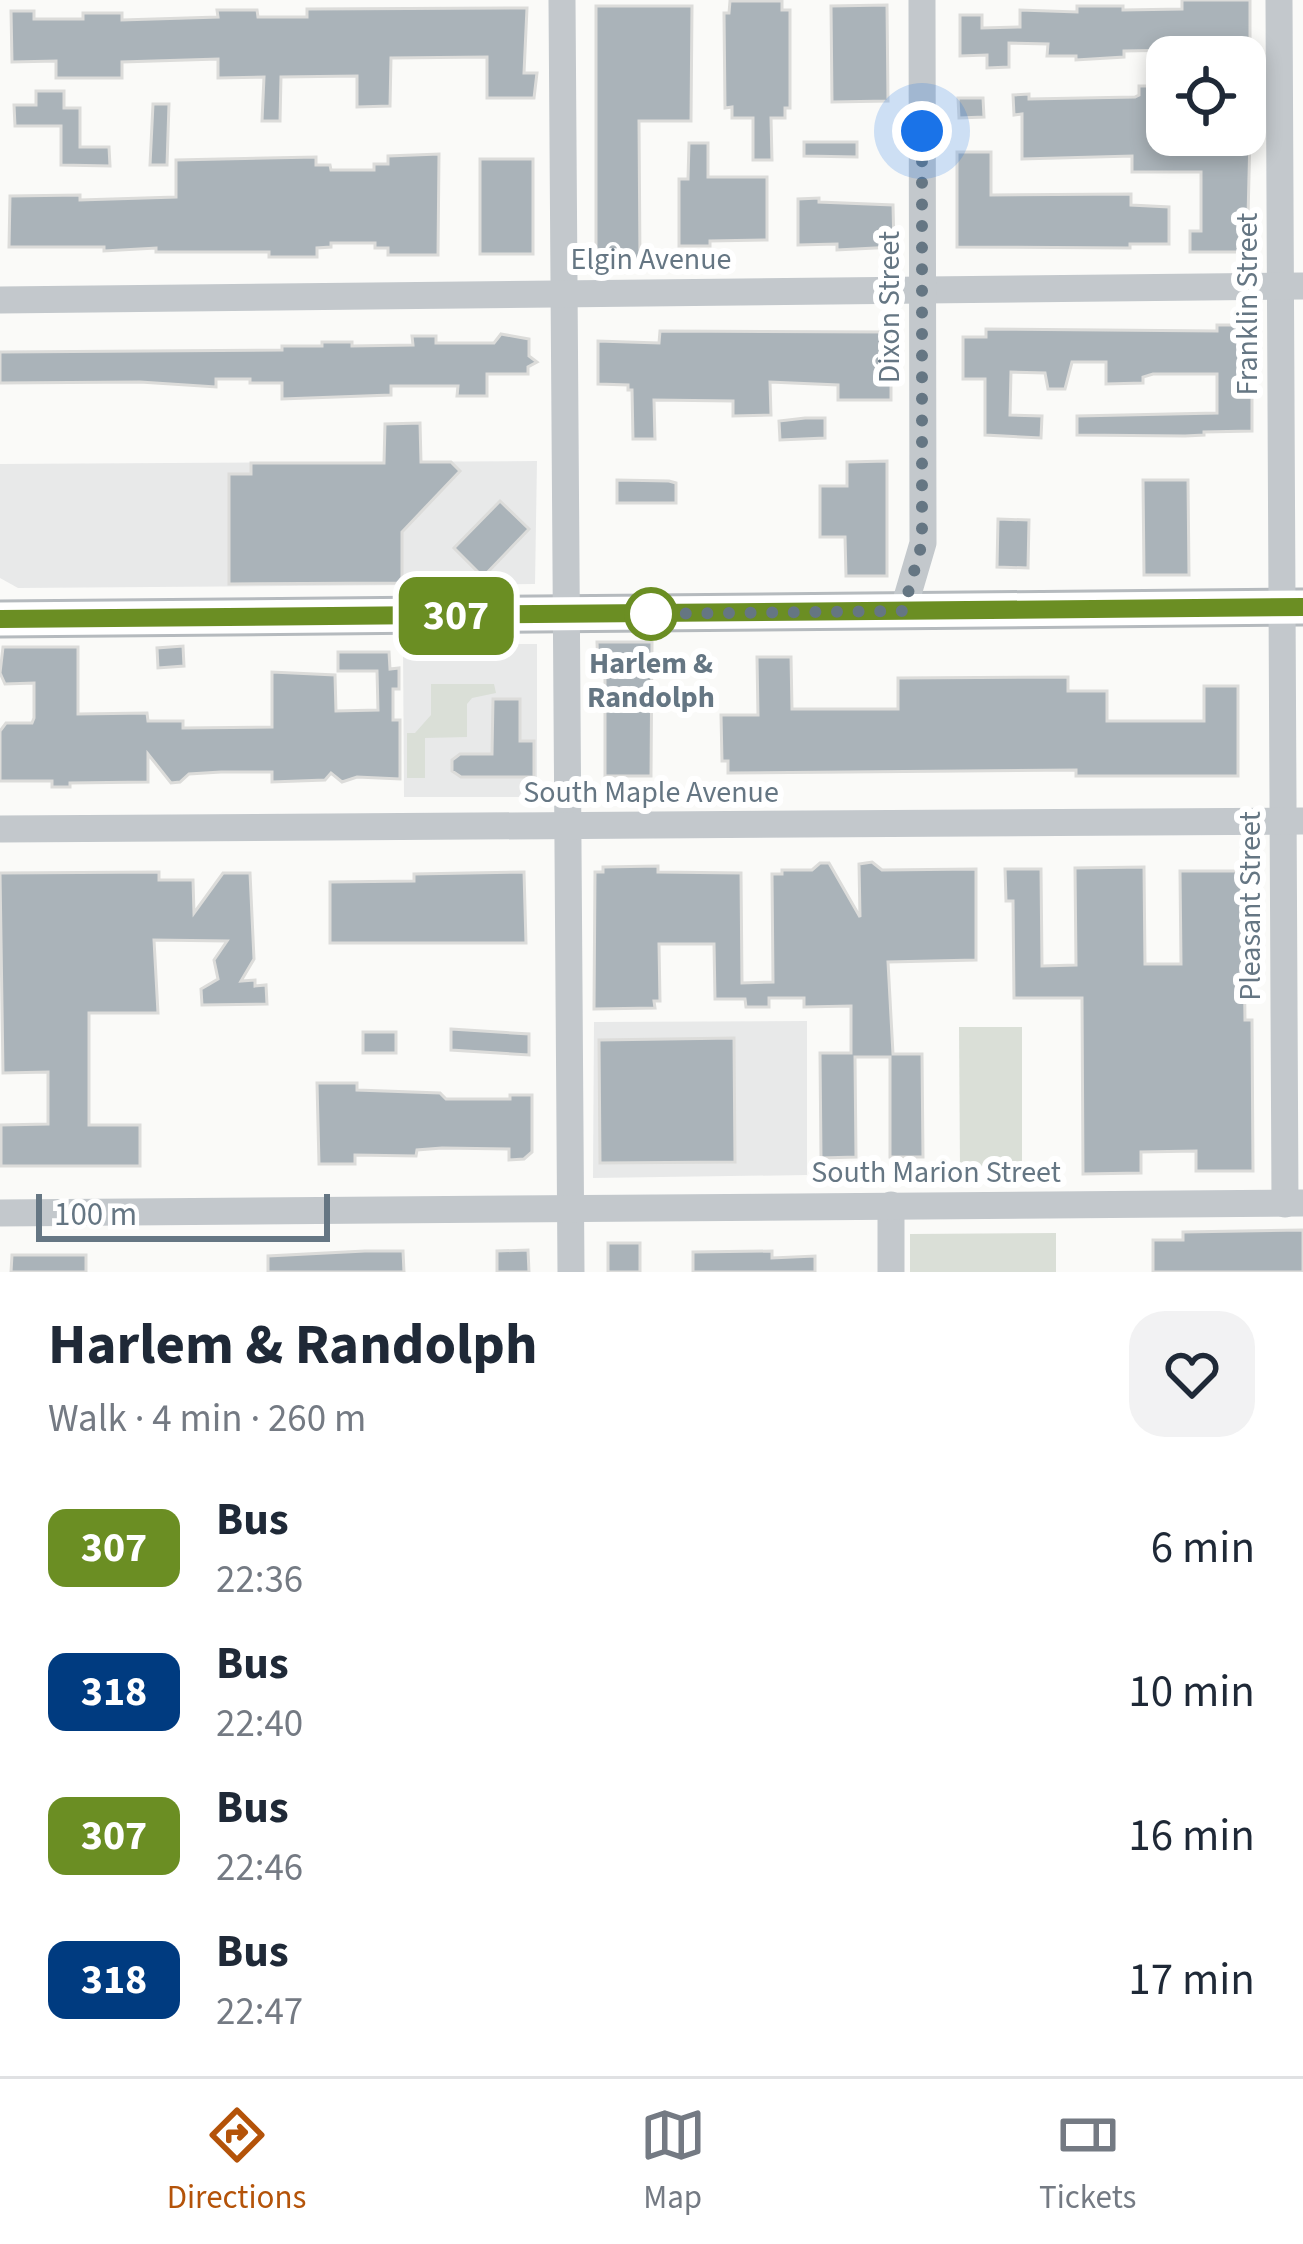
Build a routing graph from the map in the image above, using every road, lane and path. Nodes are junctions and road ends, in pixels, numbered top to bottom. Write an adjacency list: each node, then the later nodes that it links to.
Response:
1 (562, 0): 6 (street)
2 (922, 0): 5 (street, Dixon Street)
3 (1279, 0): 4 (street, Franklin Street)
4 (1291, 286): 5 (street, Elgin Avenue); 8 (street, Franklin Street)
5 (923, 290): 6 (street, Elgin Avenue); 9 (street, Dixon Street)
6 (563, 293): 7 (street, Elgin Avenue); 10 (street)
7 (0, 300)
8 (1292, 607): 9 (main road); 12 (street, Pleasant Street)
9 (903, 611): 10 (main road)
10 (563, 615): 11 (main road); 13 (street)
11 (0, 619)
12 (1293, 821): 13 (street, South Maple Avenue); 15 (street, Pleasant Street)
13 (566, 826): 14 (street, South Maple Avenue); 17 (street)
14 (0, 829)
15 (1294, 1203): 16 (street, South Marion Street)
16 (891, 1205): 17 (street, South Marion Street); 20 (street)
17 (570, 1206): 18 (street, South Marion Street); 19 (street)
18 (0, 1213)
19 (571, 1272)
20 (892, 1272)

